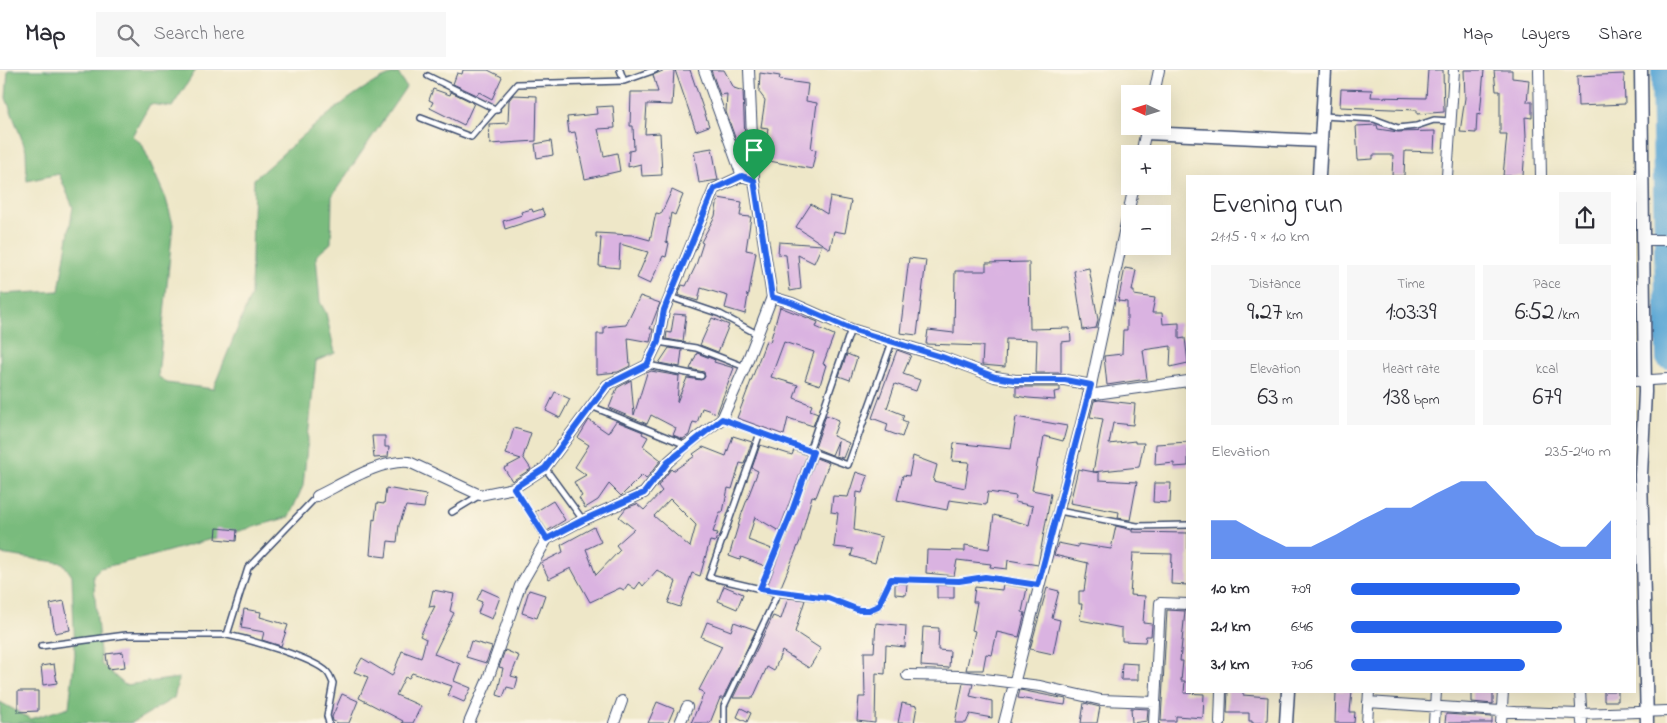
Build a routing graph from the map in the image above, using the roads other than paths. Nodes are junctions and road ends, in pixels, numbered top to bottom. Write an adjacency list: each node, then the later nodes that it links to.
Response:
1 (620, 70): 11 (lane)
2 (655, 70): 11 (lane)
3 (704, 70): 22 (street)
4 (749, 70): 23 (street)
5 (1159, 70): 12 (street)
6 (1325, 70): 14 (street)
7 (1454, 70): 16 (street)
8 (1539, 70): 21 (street)
9 (1641, 70): 25 (street)
10 (428, 76): 13 (lane)
11 (624, 81): 13 (lane)
12 (1156, 85)
13 (497, 110): 15 (lane)
14 (1322, 116): 16 (lane); 18 (street)
15 (421, 118)
16 (1451, 121): 20 (street)
17 (1171, 132): 18 (street)
18 (1321, 141): 19 (street)
19 (1319, 175)
20 (1447, 175)
21 (1541, 175)
22 (742, 176): 23 (street); 28 (street)
23 (754, 180): 27 (street)
24 (1132, 195): 39 (street)
25 (1644, 240): 26 (street); 38 (street)
26 (1667, 240)
27 (772, 297): 29 (street); 30 (street)
28 (670, 298): 30 (lane); 31 (street)
29 (851, 329): 32 (street); 44 (lane)
30 (757, 334): 34 (street)
31 (658, 342): 33 (street); 34 (lane)
32 (892, 342): 39 (street); 44 (lane)
33 (647, 365): 35 (lane); 40 (street)
34 (745, 367): 41 (street)
35 (701, 376)
36 (1667, 378): 38 (street)
37 (1186, 381): 39 (street)
38 (1639, 381): 46 (street)
39 (1090, 390): 50 (street)
40 (591, 406): 43 (lane); 45 (street)
41 (722, 419): 42 (lane); 43 (street)
42 (760, 433): 44 (lane); 56 (lane)
43 (687, 445): 52 (street)
44 (811, 452): 56 (lane)
45 (545, 468): 47 (street); 52 (lane)
46 (1638, 475): 75 (street)
47 (514, 488): 48 (street); 54 (lane)
48 (480, 495): 49 (street); 51 (lane)
49 (317, 496): 59 (lane)
50 (1059, 511): 53 (lane); 55 (street)
51 (452, 512)
52 (583, 520): 54 (street)
53 (1186, 525)
54 (547, 539): 78 (street)
55 (1038, 585): 57 (lane); 62 (street)
56 (760, 589): 57 (lane)
57 (778, 593): 81 (lane)
58 (1186, 604): 70 (street)
59 (227, 635): 60 (lane); 77 (lane)
60 (41, 646)
61 (907, 675): 62 (street)
62 (1014, 683): 70 (street); 82 (street)
63 (1221, 693): 84 (street)
64 (1288, 693): 85 (street)
65 (1436, 693): 71 (street)
66 (1503, 693): 73 (street)
67 (1580, 693): 76 (street)
68 (1369, 696): 71 (street); 86 (street)
69 (622, 702): 79 (street)
70 (1155, 702): 83 (street)
71 (1435, 706): 73 (street); 87 (street)
72 (687, 707): 80 (street)
73 (1502, 711): 76 (street); 88 (street)
74 (1667, 711): 75 (street)
75 (1647, 717): 76 (street)
76 (1581, 718)
77 (329, 723)
78 (469, 723)
79 (614, 723)
80 (680, 723)
81 (724, 723)
82 (1004, 723)
83 (1154, 723)
84 (1220, 723)
85 (1286, 723)
86 (1367, 723)
87 (1434, 723)
88 (1501, 723)

